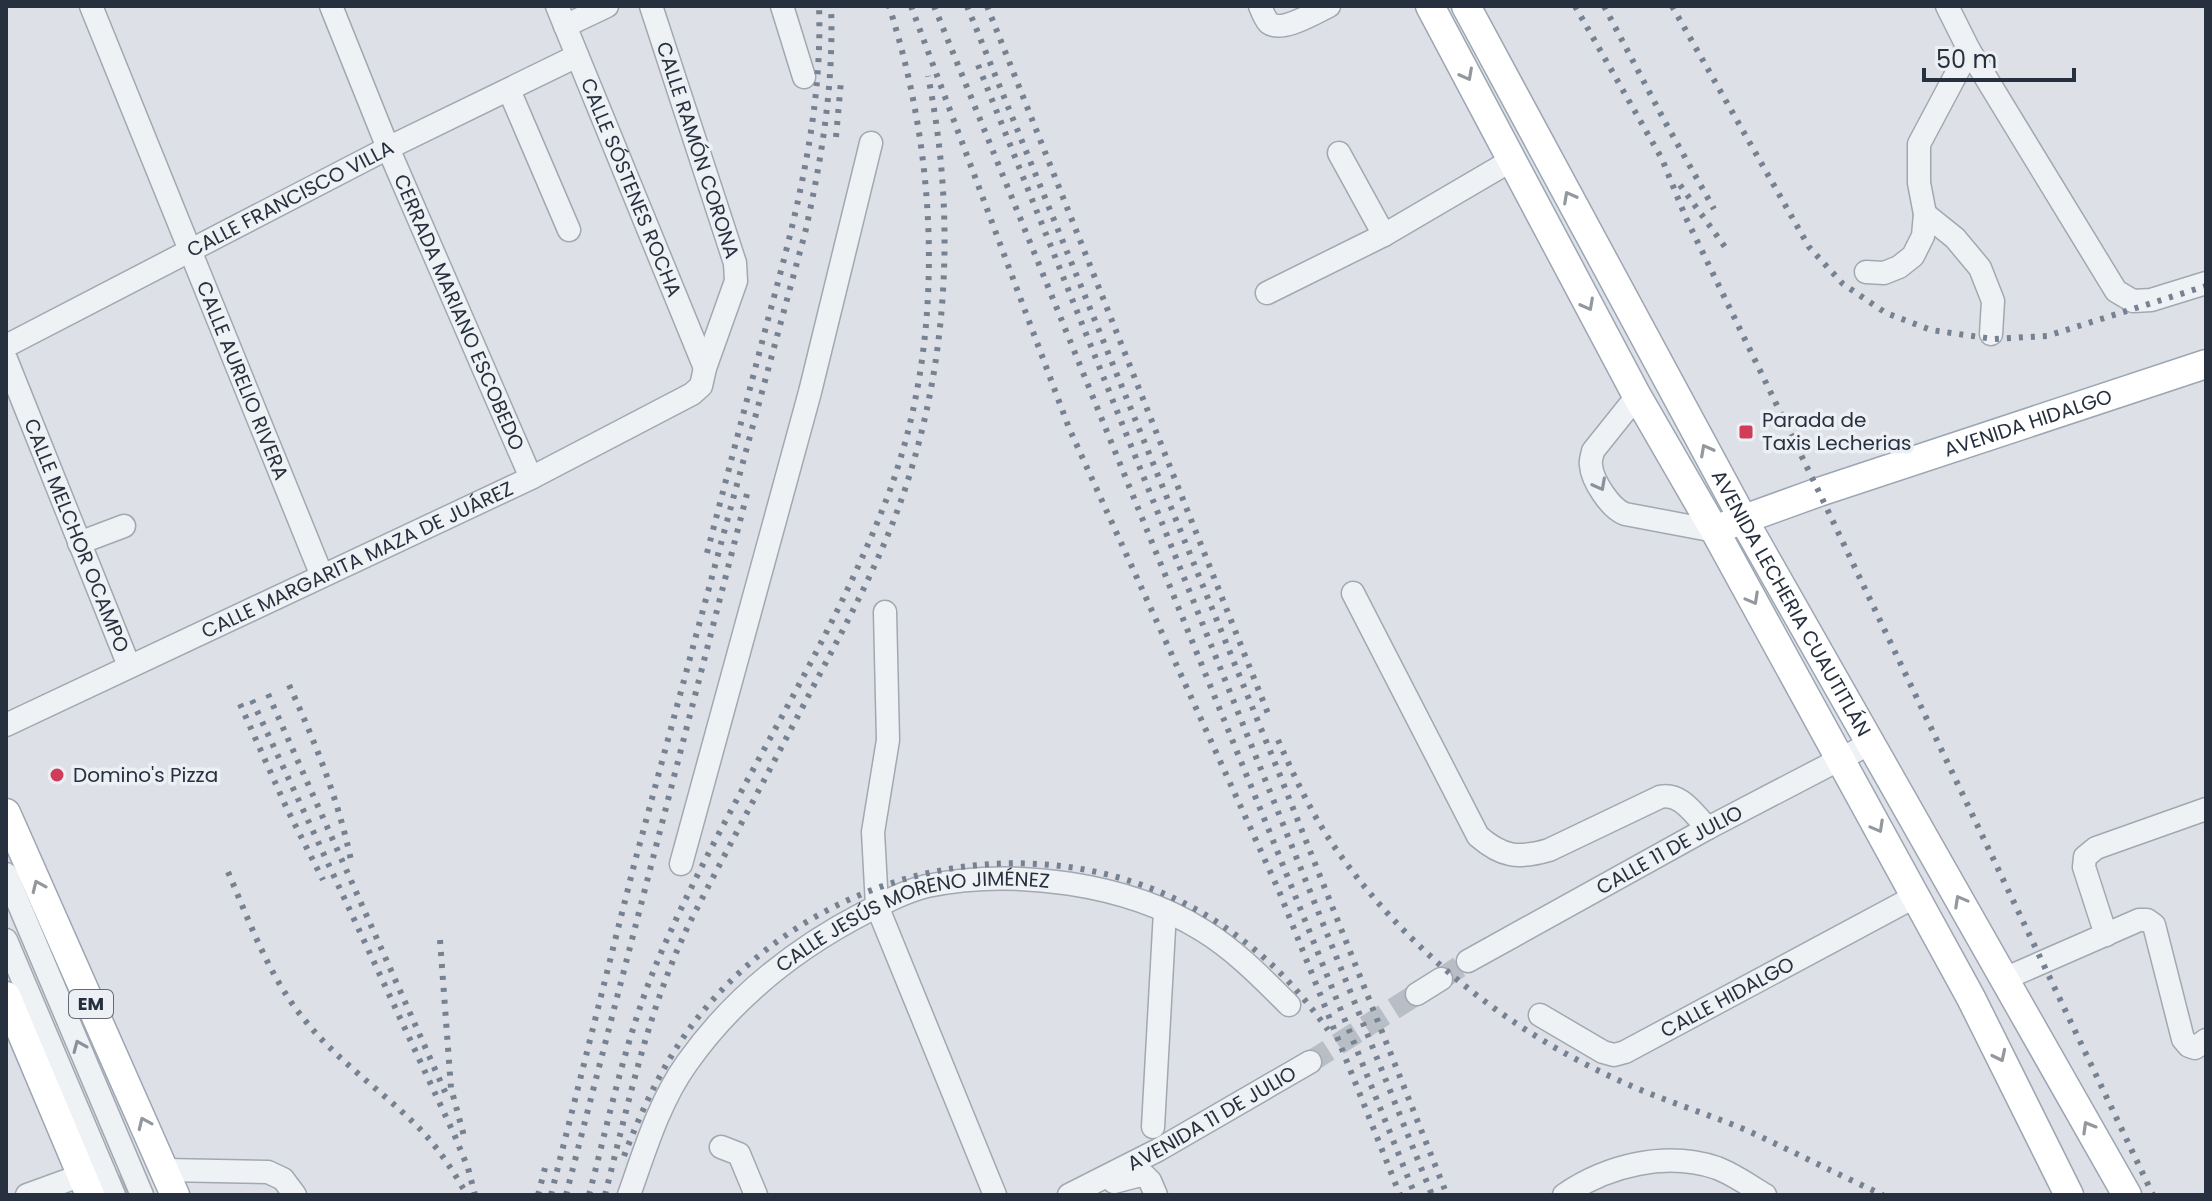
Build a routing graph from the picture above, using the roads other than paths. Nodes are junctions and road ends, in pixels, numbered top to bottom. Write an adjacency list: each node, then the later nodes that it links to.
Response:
1 (91, 6): 23 (street, CALLE AURELIO RIVERA)
2 (331, 6): 17 (street)
3 (607, 6): 11 (street)
4 (651, 6): 31 (street, CALLE RAMÓN CORONA)
5 (782, 6): 14 (street)
6 (1260, 6): 7 (street)
7 (1329, 6)
8 (1430, 6): 19 (main road, AVENIDA LECHERIA CUAUTITLÁN, one-way to 19)
9 (1466, 6): 34 (main road, AVENIDA LECHERIA CUAUTITLÁN, one-way to 9)
10 (1947, 6): 12 (street)
11 (561, 16): 13 (street, CALLE SÓSTENES ROCHA)
12 (1969, 50): 20 (street); 25 (street)
13 (577, 56): 15 (street, CALLE FRANCISCO VILLA); 31 (street, CALLE SÓSTENES ROCHA)
14 (804, 77)
15 (509, 90): 17 (street, CALLE FRANCISCO VILLA); 21 (street)
16 (871, 143): 48 (street)
17 (388, 148): 23 (street, CALLE FRANCISCO VILLA); 33 (street, CERRADA MARIANO ESCOBEDO)
18 (1339, 153): 22 (street)
19 (1512, 160): 22 (street); 32 (main road, AVENIDA LECHERIA CUAUTITLÁN, one-way to 32)
20 (1925, 214): 24 (street); 27 (street)
21 (569, 230)
22 (1384, 235): 26 (street)
23 (190, 250): 28 (street, CALLE FRANCISCO VILLA); 38 (street, CALLE AURELIO RIVERA)
24 (1866, 272)
25 (2206, 283)
26 (1267, 293)
27 (1991, 334)
28 (6, 346)
29 (6, 359): 37 (street, CALLE MELCHOR OCAMPO)
30 (2206, 364): 34 (main road, AVENIDA HIDALGO)
31 (703, 377): 33 (street, CALLE MARGARITA MAZA DE JUÁREZ)
32 (1637, 396): 36 (main road, AVENIDA LECHERIA CUAUTITLÁN); 36 (street, one-way to 36)
33 (531, 478): 38 (street, CALLE MARGARITA MAZA DE JUÁREZ)
34 (1743, 519): 36 (main road, AVENIDA HIDALGO); 43 (main road, AVENIDA LECHERIA CUAUTITLÁN)
35 (124, 526): 37 (street)
36 (1715, 531): 44 (main road, AVENIDA LECHERIA CUAUTITLÁN, one-way to 44)
37 (79, 543): 41 (street, CALLE MELCHOR OCAMPO)
38 (322, 576): 41 (street, CALLE MARGARITA MAZA DE JUÁREZ)
39 (1353, 593): 47 (street)
40 (885, 612): 51 (street)
41 (129, 666): 42 (street, CALLE MARGARITA MAZA DE JUÁREZ)
42 (6, 725)
43 (1871, 743): 44 (street, CALLE 11 DE JULIO); 57 (main road, AVENIDA LECHERIA CUAUTITLÁN, one-way to 43)
44 (1841, 759): 47 (street, CALLE 11 DE JULIO); 50 (main road, AVENIDA LECHERIA CUAUTITLÁN, one-way to 50)
45 (2206, 809): 53 (street)
46 (6, 813): 68 (main road, EM, one-way to 46)
47 (1708, 828): 55 (street, CALLE 11 DE JULIO)
48 (681, 864)
49 (6, 874): 73 (street, one-way to 49)
50 (1916, 896): 60 (main road, AVENIDA LECHERIA CUAUTITLÁN); 62 (street, CALLE HIDALGO)
51 (877, 906): 52 (street, CALLE JESÚS MORENO JIMÉNEZ); 75 (street, CALLE JESÚS MORENO JIMÉNEZ); 77 (street)
52 (1165, 911): 61 (street, CALLE JESÚS MORENO JIMÉNEZ); 66 (street)
53 (2106, 935): 57 (street); 63 (street)
54 (6, 940): 72 (street)
55 (1468, 961)
56 (1441, 979): 58 (street)
57 (2004, 979): 60 (main road); 82 (main road, AVENIDA LECHERIA CUAUTITLÁN, one-way to 57)
58 (1417, 994)
59 (6, 996): 64 (main road)
60 (1971, 998): 81 (main road, AVENIDA LECHERIA CUAUTITLÁN, one-way to 81)
61 (1289, 1005)
62 (1540, 1015)
63 (2206, 1040)
64 (16, 1046): 69 (main road)
65 (1310, 1062): 70 (street, AVENIDA 11 DE JULIO)
66 (1153, 1127)
67 (721, 1147): 76 (street)
68 (170, 1183): 74 (street)
69 (86, 1185): 71 (street)
70 (1075, 1193): 78 (street)
71 (27, 1195)
72 (114, 1195)
73 (142, 1195)
74 (295, 1195)
75 (629, 1195)
76 (756, 1195)
77 (995, 1195)
78 (1156, 1195)
79 (1564, 1195): 80 (street)
80 (1765, 1195)
81 (2069, 1195)
82 (2127, 1195)

